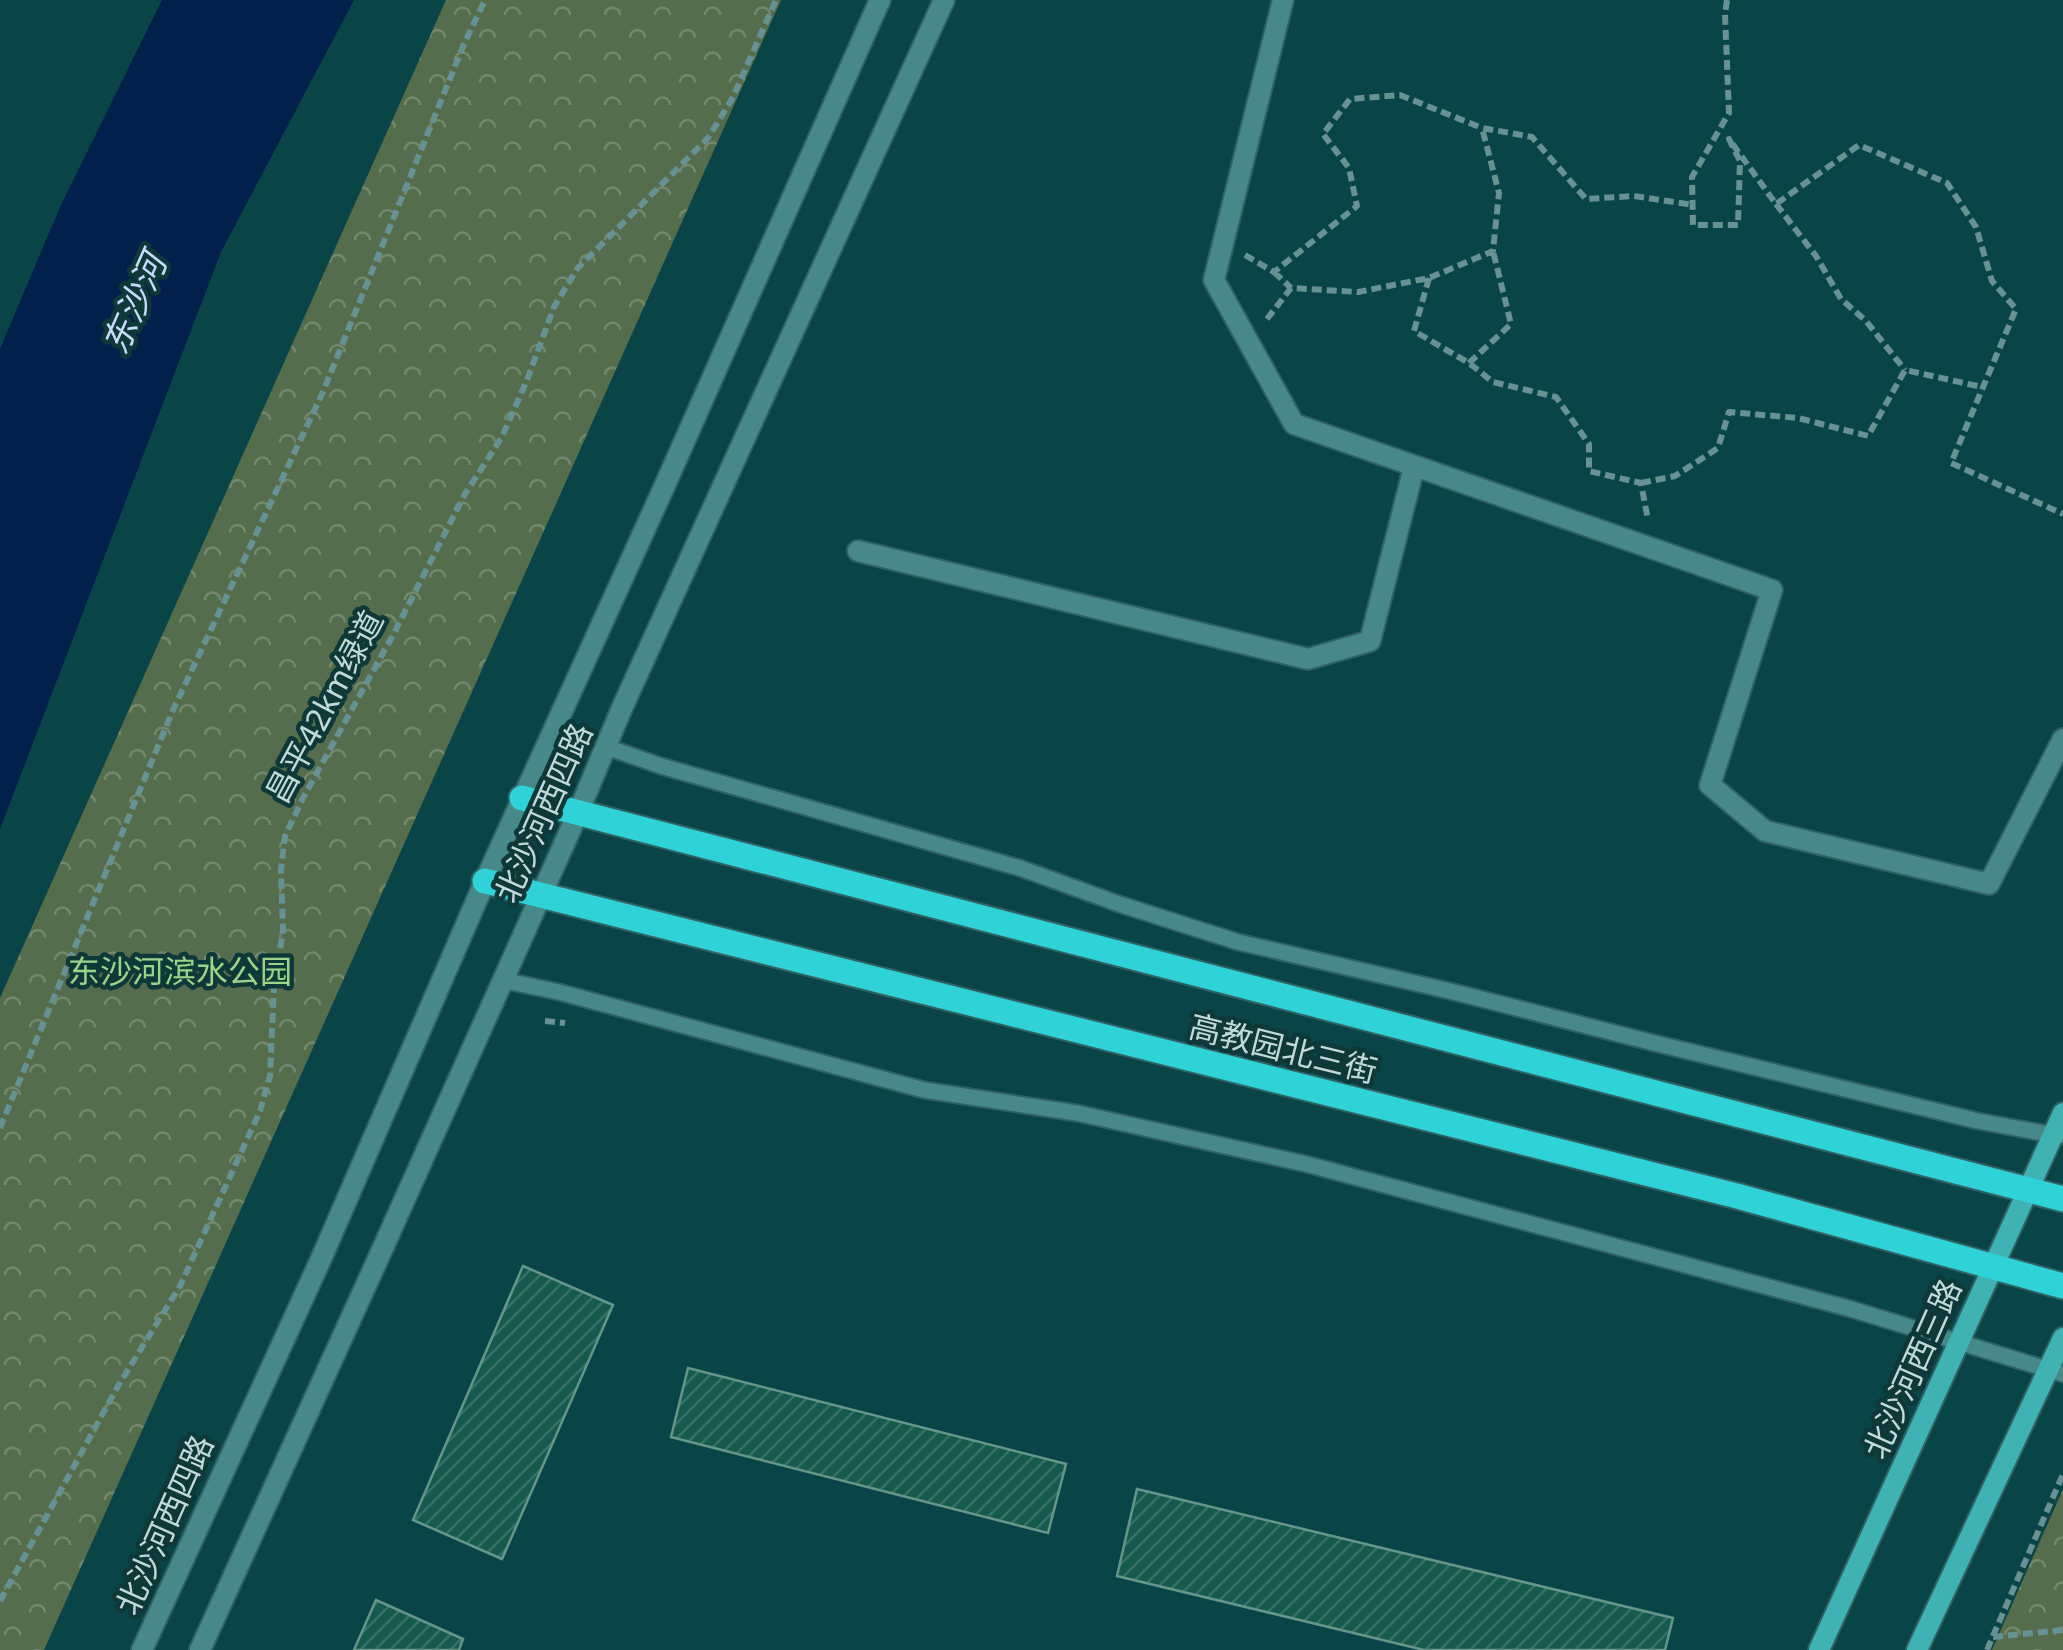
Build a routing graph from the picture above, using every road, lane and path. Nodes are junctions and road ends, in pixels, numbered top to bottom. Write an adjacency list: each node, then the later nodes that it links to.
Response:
1 (485, 0): 32 (path)
2 (776, 0): 42 (path, 昌平42km绿道)
3 (880, 0): 26 (street, 北沙河西四路)
4 (944, 0): 25 (street, 北沙河西四路)
5 (1283, 0): 10 (street)
6 (1727, 0): 9 (path)
7 (1482, 128): 9 (path); 11 (path); 12 (path)
8 (1776, 204): 9 (path); 17 (path); 18 (path)
9 (1693, 205)
10 (1224, 243): 12 (path); 15 (street)
11 (1493, 251): 13 (path); 16 (path)
12 (1274, 272): 14 (path)
13 (1429, 278): 14 (path); 16 (path)
14 (1291, 288): 15 (path)
15 (1249, 344): 19 (street)
16 (1469, 363): 20 (path)
17 (1905, 370): 18 (path); 20 (path)
18 (1983, 387): 21 (path)
19 (1414, 467): 22 (street); 23 (street)
20 (1641, 483): 22 (path)
21 (2063, 514)
22 (1653, 549): 24 (street)
23 (858, 551)
24 (2063, 739)
25 (607, 748): 27 (street, 北沙河西四路); 33 (lane)
26 (522, 798): 27 (main road, 高教园北三街); 28 (street, 北沙河西四路)
27 (578, 813): 29 (street, 北沙河西四路); 34 (main road, 高教园北三街)
28 (485, 882): 29 (main road, 高教园北三街); 45 (street, 北沙河西四路)
29 (540, 896): 30 (street, 北沙河西四路); 36 (main road, 高教园北三街)
30 (502, 980): 39 (lane); 46 (street, 北沙河西四路)
31 (2063, 1113): 33 (main road, 北沙河西三路)
32 (0, 1128)
33 (2058, 1136): 34 (main road, 北沙河西三路)
34 (2028, 1190): 35 (main road, 高教园北三街); 36 (main road, 北沙河西三路)
35 (2063, 1200)
36 (1992, 1266): 37 (main road, 高教园北三街); 39 (main road, 北沙河西三路)
37 (2063, 1286)
38 (2063, 1338): 40 (main road)
39 (1958, 1341): 40 (lane); 47 (main road, 北沙河西三路)
40 (2056, 1372): 48 (main road)
41 (2063, 1474): 44 (path)
42 (0, 1601)
43 (2063, 1630): 44 (path)
44 (1993, 1637): 49 (path)
45 (142, 1650)
46 (200, 1650)
47 (1819, 1650)
48 (1917, 1650)
49 (1987, 1650)

